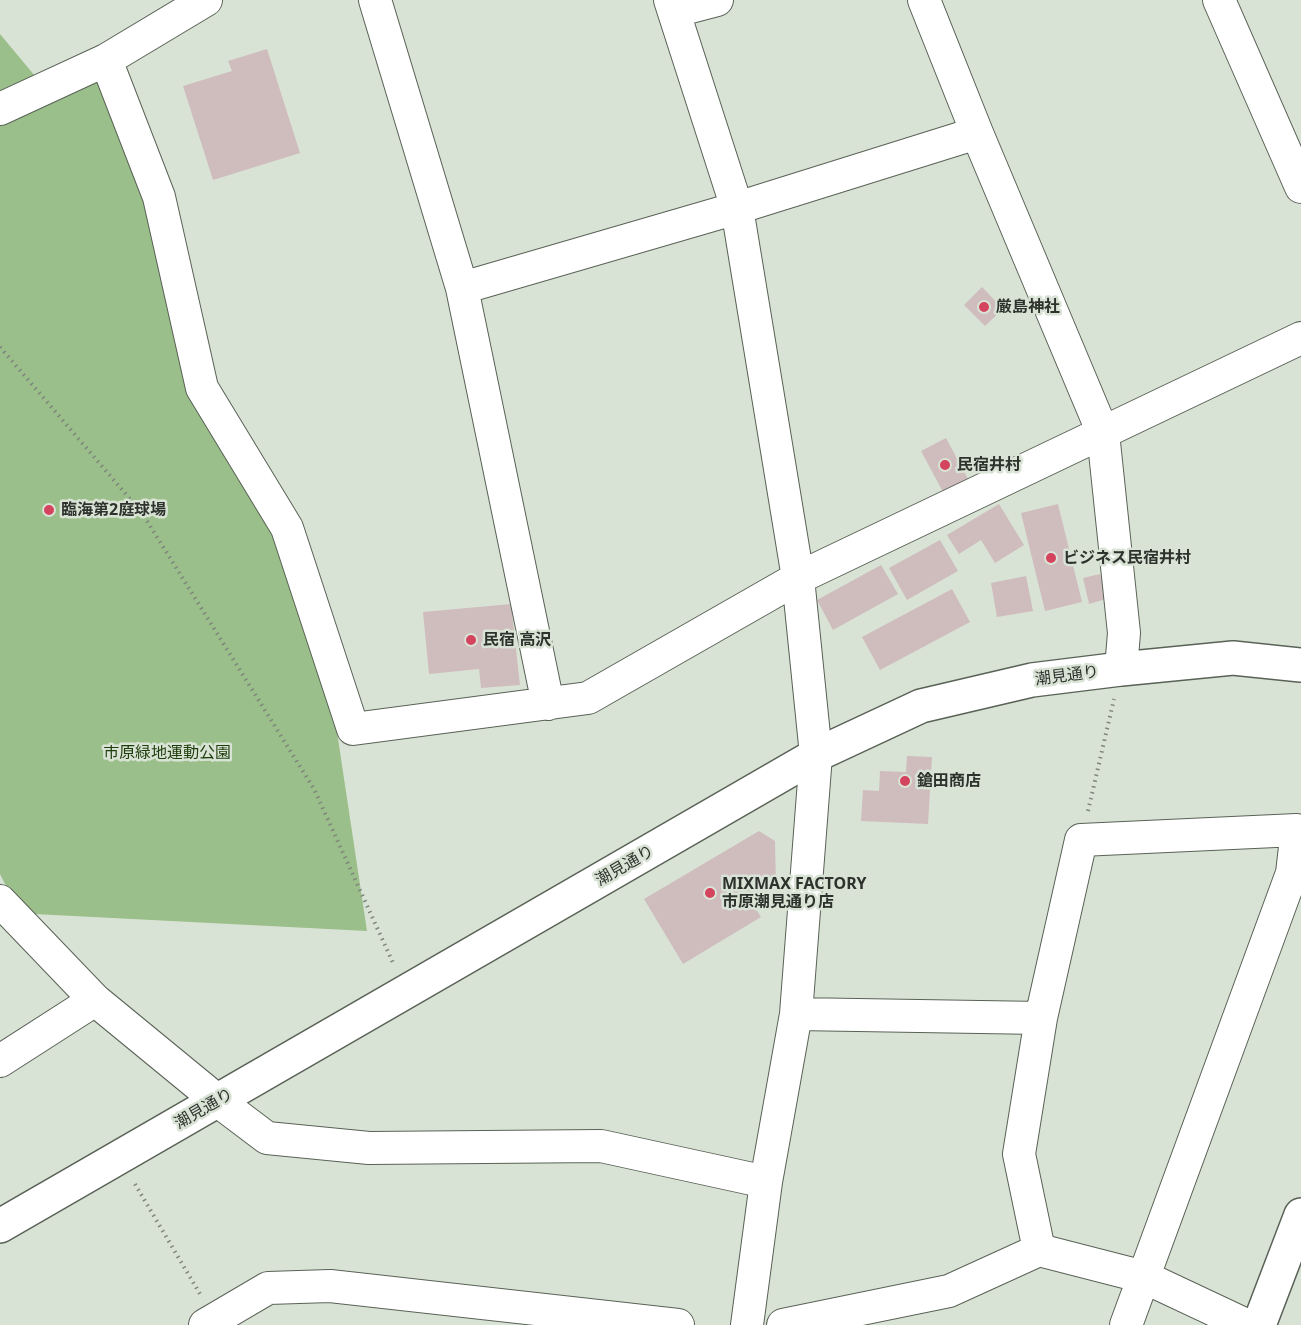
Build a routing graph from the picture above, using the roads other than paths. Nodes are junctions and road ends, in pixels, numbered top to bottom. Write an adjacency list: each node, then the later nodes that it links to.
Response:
1 (206, 0): 7 (street)
2 (375, 0): 12 (street)
3 (717, 0): 6 (street)
4 (924, 0): 9 (street)
5 (1219, 0): 10 (street)
6 (673, 5): 11 (street)
7 (106, 60): 8 (street); 18 (street)
8 (0, 109)
9 (977, 133): 11 (street); 14 (street)
10 (1301, 187)
11 (737, 208): 12 (street); 15 (street)
12 (462, 288): 18 (street)
13 (1301, 338): 14 (street)
14 (1103, 433): 15 (street); 17 (street)
15 (798, 578): 18 (street); 19 (street)
16 (1301, 665): 17 (street, 潮見通り)
17 (1121, 669): 19 (street, 潮見通り)
18 (548, 704)
19 (816, 755): 22 (street); 25 (street, 潮見通り)
20 (0, 901): 21 (street)
21 (95, 1000): 24 (street); 25 (street)
22 (796, 1014): 23 (street); 26 (street)
23 (1041, 1018): 29 (street); 30 (street)
24 (0, 1061)
25 (218, 1101): 26 (street); 28 (street, 潮見通り)
26 (766, 1182): 33 (street)
27 (1301, 1215): 37 (street)
28 (0, 1226)
29 (1039, 1250): 30 (street); 34 (street)
30 (1144, 1277): 35 (street); 36 (street)
31 (224, 1320): 32 (street)
32 (678, 1325)
33 (747, 1325)
34 (783, 1325)
35 (1126, 1325)
36 (1246, 1325)
37 (1259, 1325)

